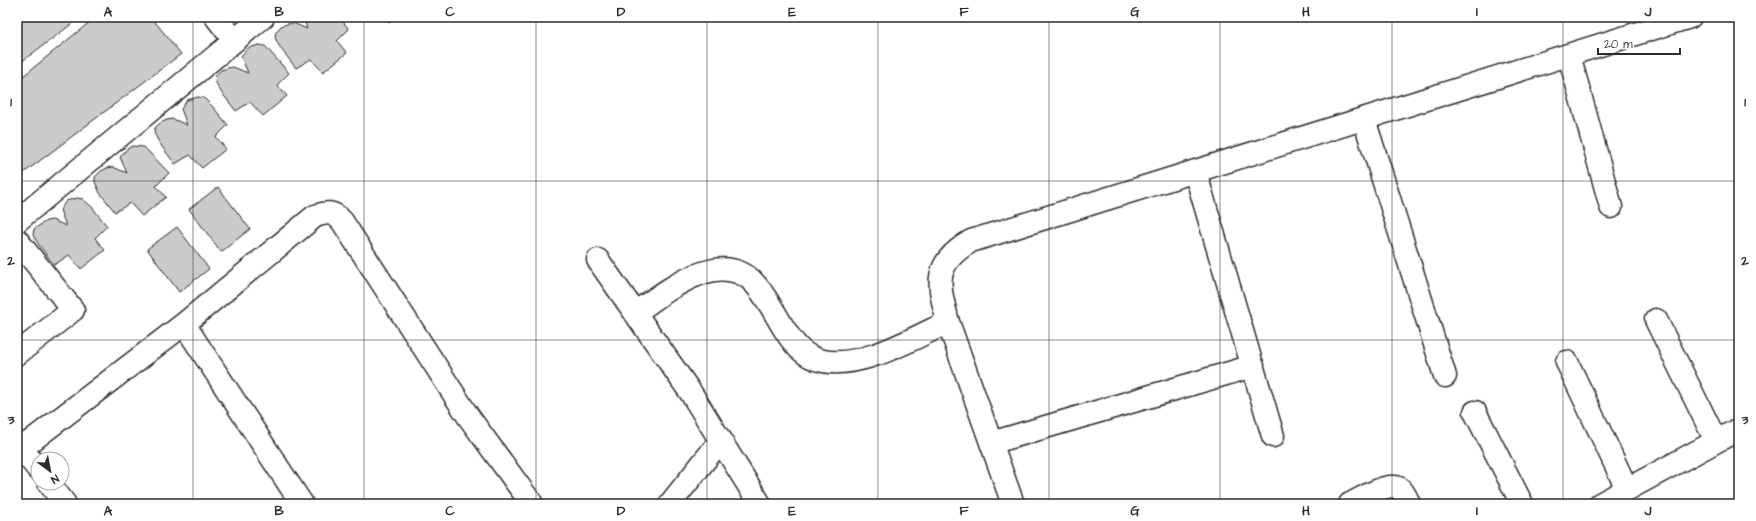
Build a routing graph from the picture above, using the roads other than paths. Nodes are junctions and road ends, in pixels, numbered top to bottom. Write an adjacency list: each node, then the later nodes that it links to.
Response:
1 (216, 17): 4 (street)
2 (263, 17): 4 (street)
3 (1690, 17): 5 (street)
4 (234, 40): 9 (street)
5 (1569, 55): 6 (street); 8 (street)
6 (1364, 119): 7 (street); 19 (street)
7 (1196, 171): 14 (street); 18 (street)
8 (1611, 207)
9 (17, 221)
10 (17, 240): 16 (street)
11 (598, 260): 12 (street)
12 (634, 313): 14 (street); 23 (street)
13 (1656, 320): 24 (street)
14 (948, 322): 25 (street)
15 (184, 324): 26 (street); 31 (street); 32 (street)
16 (17, 354)
17 (1567, 362): 28 (street)
18 (1253, 366): 22 (street); 25 (street)
19 (1445, 376)
20 (1475, 412): 38 (street)
21 (1739, 429): 24 (street)
22 (1273, 436)
23 (721, 440): 33 (street); 34 (street)
24 (1716, 441): 28 (street)
25 (991, 443): 35 (street)
26 (20, 445): 27 (street)
27 (30, 458)
28 (1627, 489): 39 (street)
29 (55, 491): 30 (street)
30 (65, 504)
31 (302, 504)
32 (532, 504)
33 (670, 504)
34 (760, 504)
35 (1013, 504)
36 (1350, 504): 37 (street)
37 (1409, 504)
38 (1522, 504)
39 (1600, 504)

